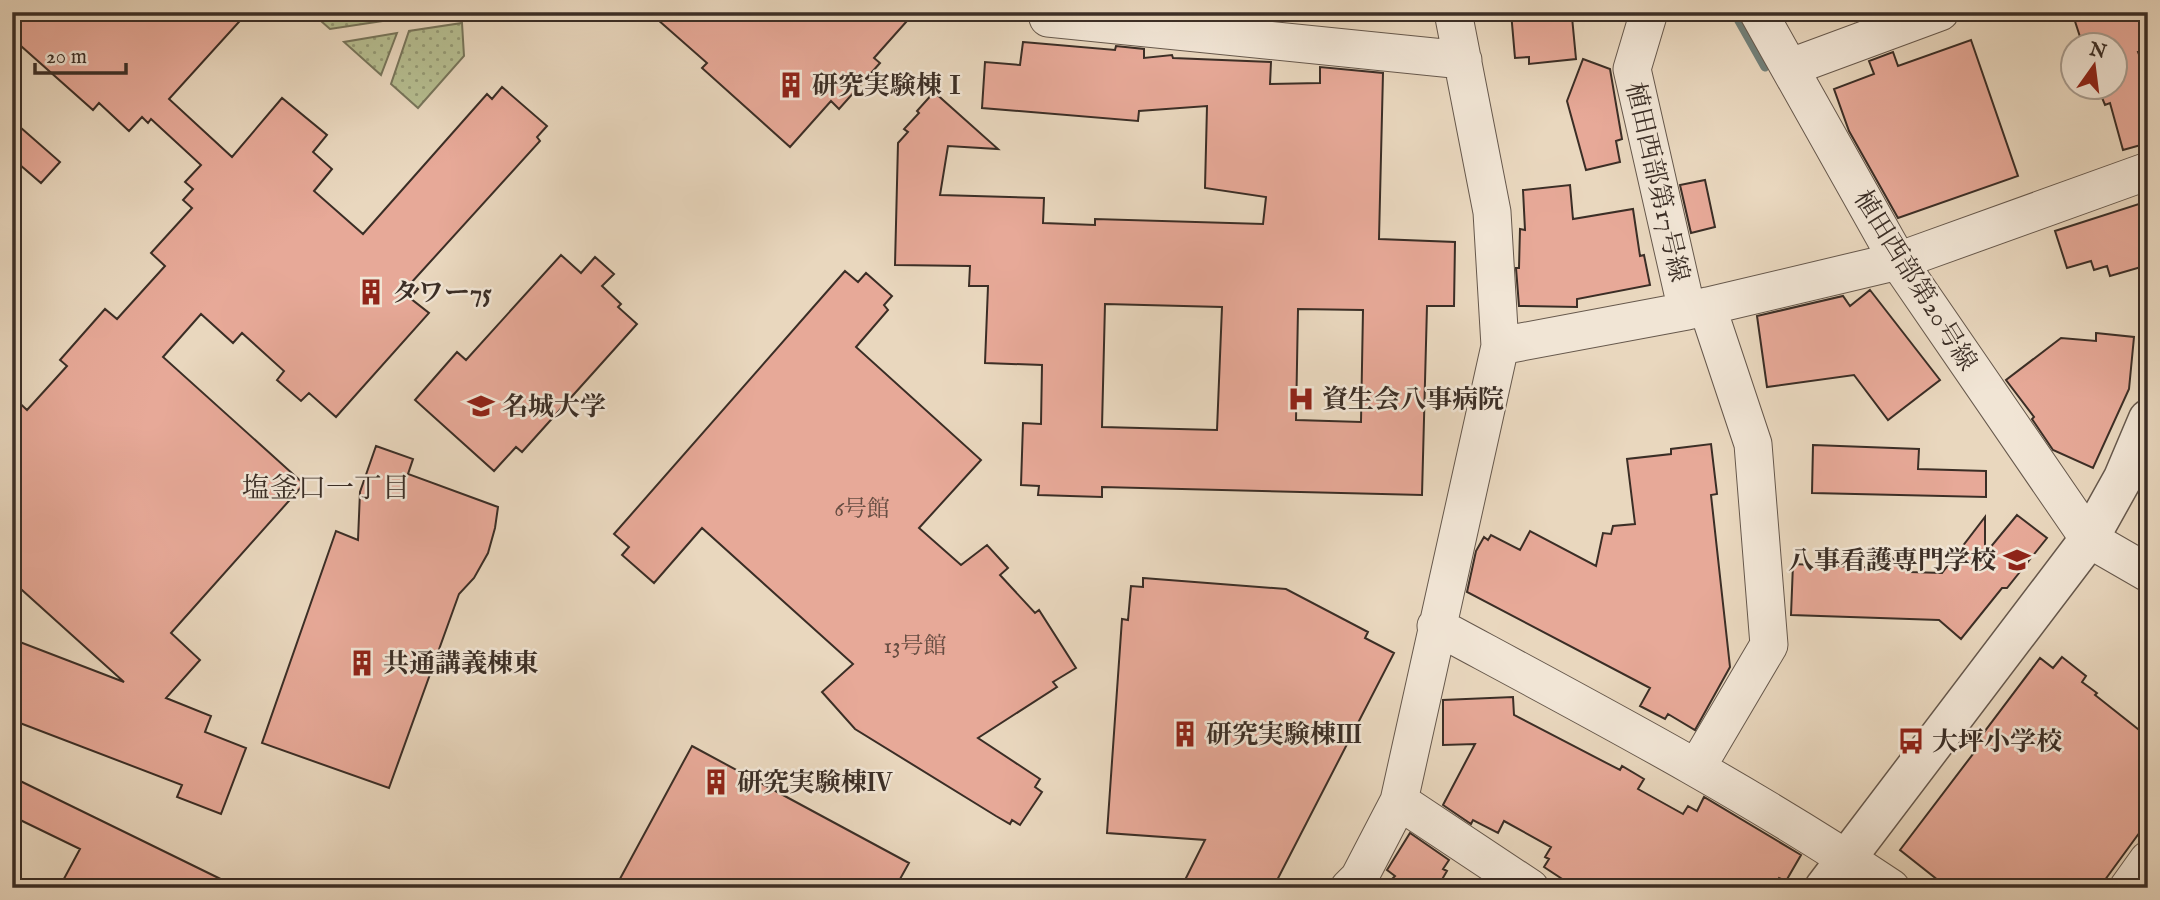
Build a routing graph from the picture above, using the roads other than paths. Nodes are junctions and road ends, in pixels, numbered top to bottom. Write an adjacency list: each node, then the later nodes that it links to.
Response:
1 (1454, 12): 7 (street)
2 (1648, 12): 11 (street, 植田西部第17号線)
3 (1758, 12): 8 (street, 植田西部第20号線)
4 (1940, 12): 8 (street)
5 (1048, 18): 6 (street)
6 (1139, 20): 7 (street)
7 (1463, 60): 12 (street)
8 (1791, 67): 10 (street, 植田西部第20号線)
9 (2148, 171): 10 (street)
10 (1898, 261): 11 (street); 14 (street, 植田西部第20号線)
11 (1697, 308): 12 (street); 17 (street, 植田西部第17号線)
12 (1500, 346): 16 (street)
13 (2148, 419): 14 (street)
14 (2089, 539): 15 (street); 20 (street)
15 (2148, 573)
16 (1436, 626): 17 (street); 18 (street)
17 (1697, 767): 20 (street)
18 (1399, 801): 21 (street); 22 (street)
19 (2148, 860): 24 (street)
20 (1836, 873): 23 (street)
21 (1361, 885)
22 (1530, 888)
23 (1891, 888)
24 (2128, 888)

